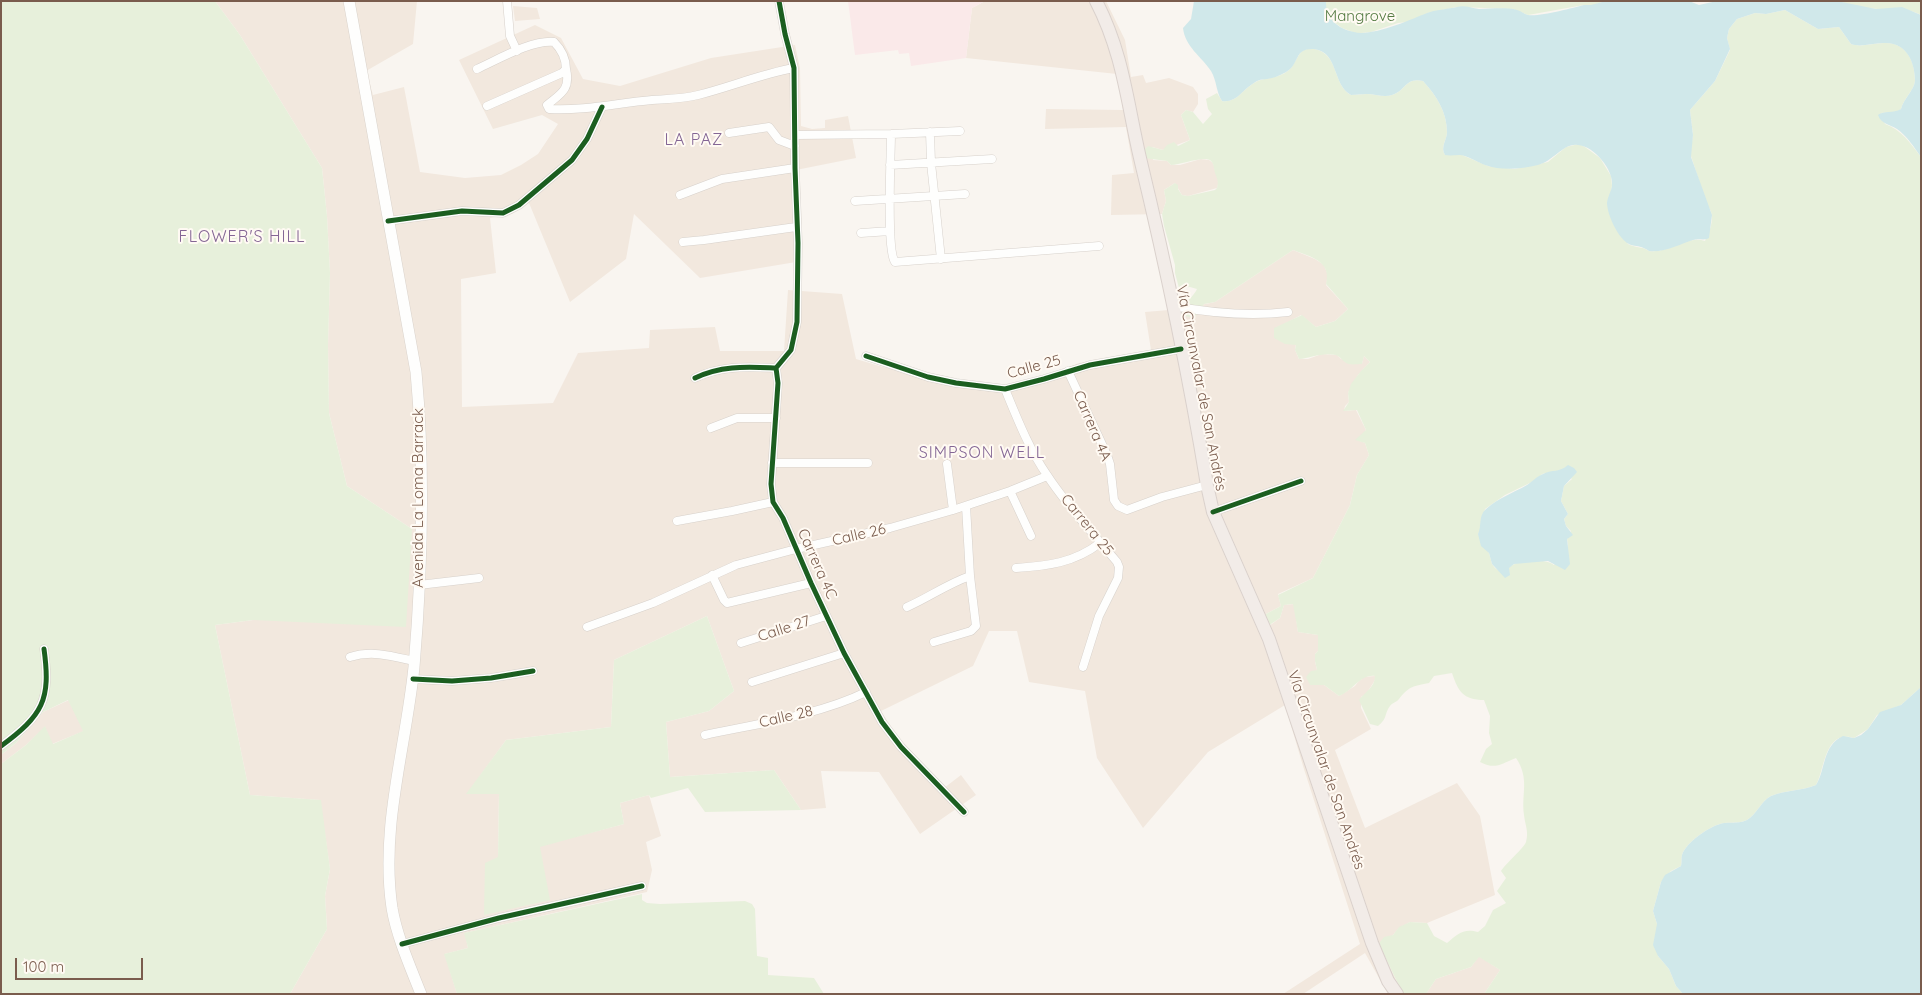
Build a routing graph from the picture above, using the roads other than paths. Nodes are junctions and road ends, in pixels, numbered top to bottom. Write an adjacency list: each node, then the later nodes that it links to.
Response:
1 (349, 1): 26 (main road, Avenida La Loma Barrack)
2 (507, 1): 5 (street)
3 (779, 1): 6 (street)
4 (1096, 1): 33 (highway, Vía Circunvalar de San Andrés)
5 (517, 51): 7 (street); 8 (street)
6 (794, 68): 10 (street); 15 (street)
7 (477, 69)
8 (566, 69): 9 (street); 10 (street)
9 (487, 106)
10 (602, 107): 26 (street)
11 (960, 130): 12 (street)
12 (930, 132): 14 (street); 18 (street)
13 (729, 133): 16 (street)
14 (891, 134): 15 (street); 19 (street)
15 (794, 135): 16 (street)
16 (795, 146): 20 (street)
17 (992, 158): 18 (street)
18 (931, 162): 19 (street); 23 (street)
19 (890, 165): 24 (street)
20 (795, 168): 22 (street); 27 (street)
21 (965, 194): 23 (street)
22 (680, 195)
23 (935, 196): 24 (street); 32 (street)
24 (890, 198): 25 (street); 28 (street)
25 (855, 201)
26 (388, 221): 63 (main road, Avenida La Loma Barrack)
27 (796, 227): 30 (street); 37 (street)
28 (890, 231): 29 (street); 32 (street)
29 (861, 233)
30 (682, 242)
31 (1099, 246): 32 (street)
32 (941, 259)
33 (1173, 306): 34 (street); 35 (highway, Vía Circunvalar de San Andrés)
34 (1288, 312)
35 (1181, 349): 38 (street, Calle 25); 48 (highway, Vía Circunvalar de San Andrés)
36 (866, 356): 40 (street, Calle 25)
37 (776, 368): 39 (street); 41 (street, Carrera 4C)
38 (1068, 372): 40 (street, Calle 25); 48 (street, Carrera 4A)
39 (695, 378)
40 (1006, 388): 46 (street, Carrera 25)
41 (776, 418): 42 (street); 43 (street, Carrera 4C)
42 (711, 428)
43 (772, 463): 44 (street); 50 (street, Carrera 4C)
44 (868, 463)
45 (948, 464): 52 (street)
46 (1047, 476): 49 (street, Calle 26); 56 (street, Carrera 25)
47 (1301, 481): 53 (street)
48 (1207, 485): 53 (highway, Vía Circunvalar de San Andrés)
49 (1010, 491): 51 (street, Calle 26); 55 (street)
50 (773, 502): 54 (street); 57 (street, Carrera 4C)
51 (966, 506): 52 (street, Calle 26); 60 (street)
52 (953, 510): 57 (street, Calle 26)
53 (1213, 512): 84 (highway, Vía Circunvalar de San Andrés)
54 (677, 521)
55 (1031, 536)
56 (1100, 543): 58 (street); 73 (street, Carrera 25)
57 (796, 549): 59 (street, Calle 26); 62 (street, Carrera 4C)
58 (1016, 568)
59 (712, 575): 62 (street); 66 (street, Calle 26)
60 (970, 576): 64 (street); 67 (street)
61 (479, 578): 63 (street)
62 (811, 583): 65 (street, Carrera 4C)
63 (419, 585): 72 (main road, Avenida La Loma Barrack)
64 (907, 607)
65 (826, 616): 68 (street, Calle 27); 70 (street, Carrera 4C)
66 (587, 627)
67 (934, 642)
68 (741, 643)
69 (44, 648): 79 (street)
70 (844, 653): 76 (street); 77 (street, Carrera 4C)
71 (350, 657): 72 (street)
72 (414, 660): 75 (main road, Avenida La Loma Barrack)
73 (1083, 667)
74 (533, 671): 75 (street)
75 (412, 679): 82 (main road, Avenida La Loma Barrack)
76 (752, 682)
77 (866, 692): 78 (street, Calle 28); 80 (street, Carrera 4C)
78 (705, 735)
79 (1, 746)
80 (964, 812)
81 (642, 886): 82 (street)
82 (402, 944): 83 (main road, Avenida La Loma Barrack)
83 (421, 994)
84 (1397, 994)

